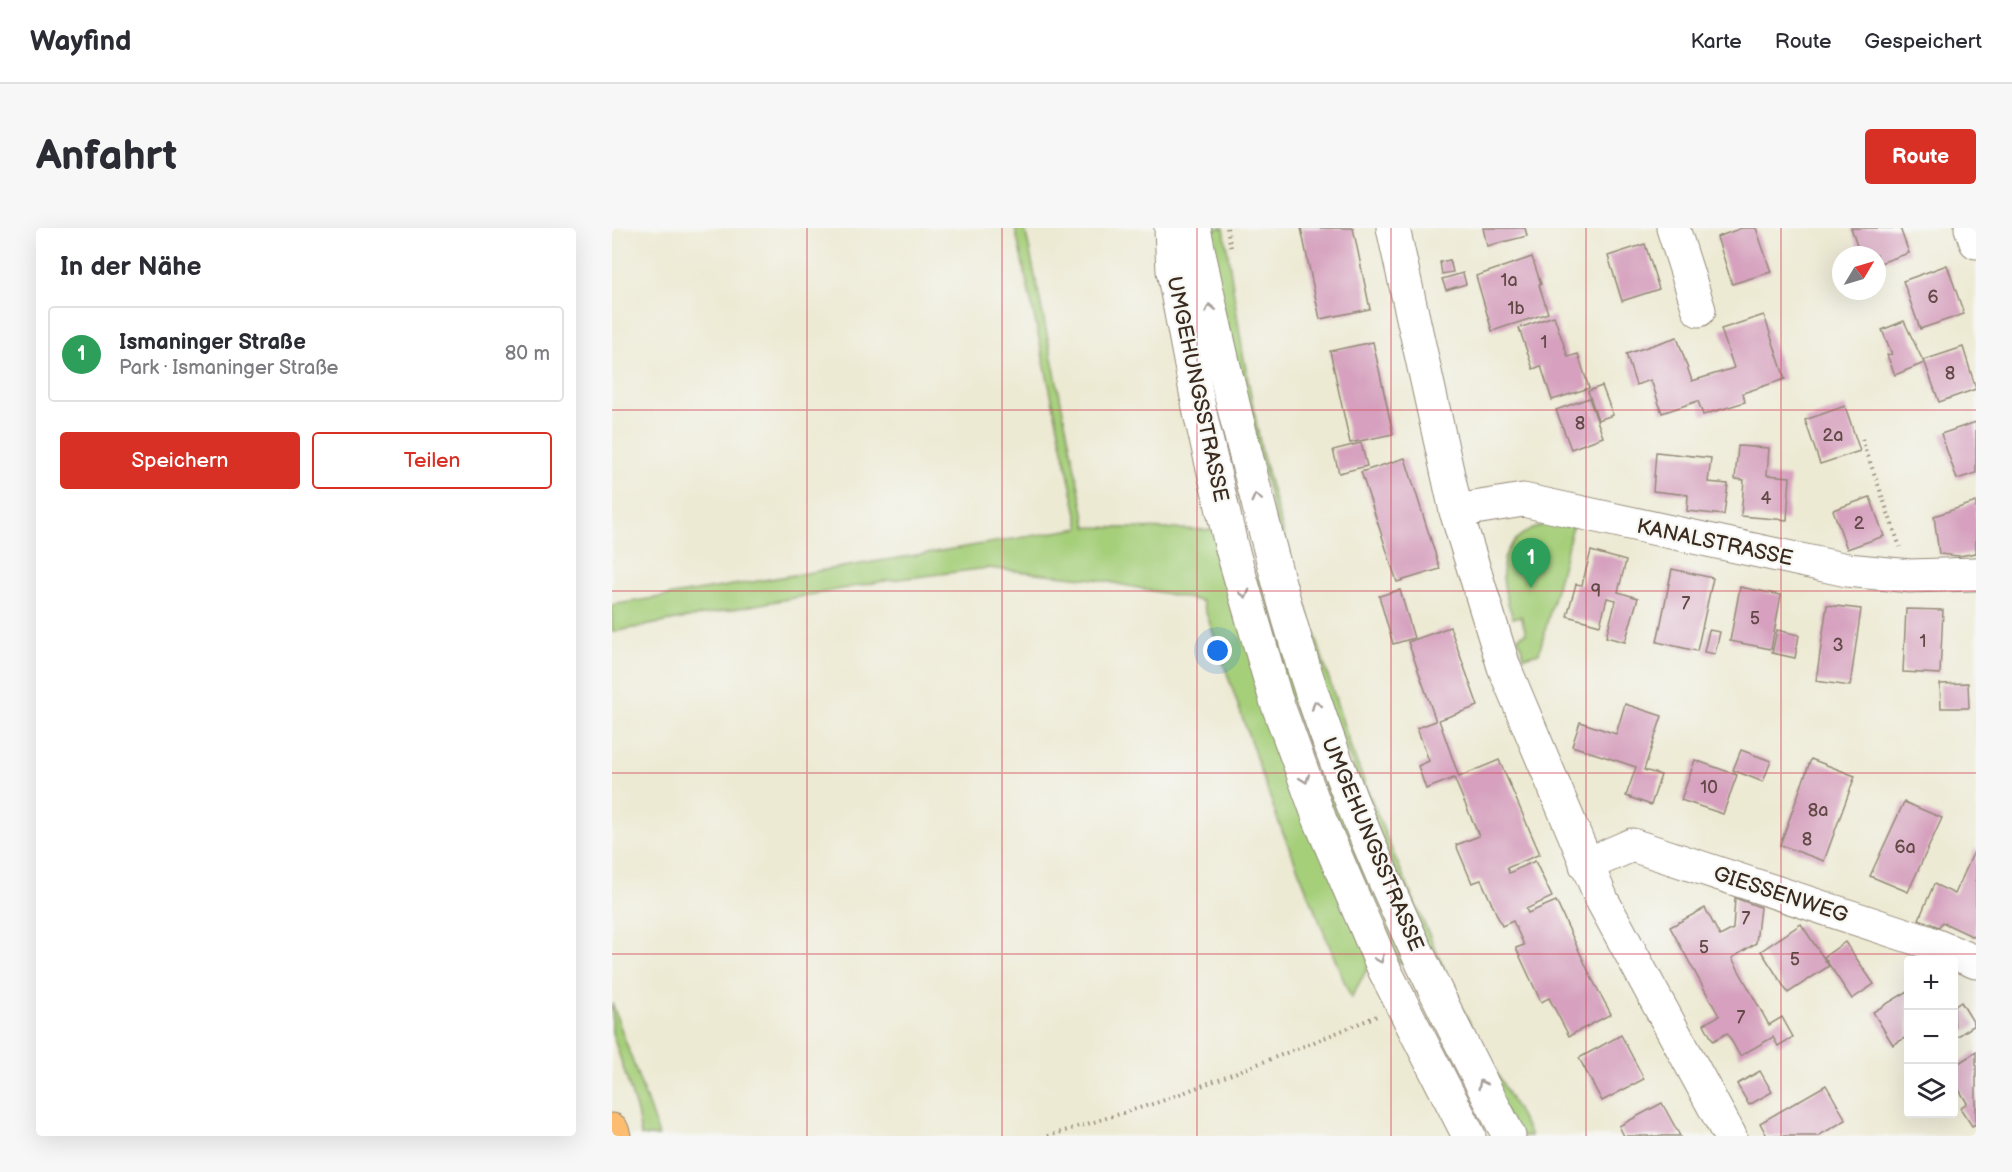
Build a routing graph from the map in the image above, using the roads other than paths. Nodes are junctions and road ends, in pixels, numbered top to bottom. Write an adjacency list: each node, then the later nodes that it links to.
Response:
1 (1171, 228): 10 (street, UMGEHUNGSSTRASSE)
2 (1194, 228): 9 (street, UMGEHUNGSSTRASSE, one-way to 2)
3 (1393, 228): 8 (street)
4 (1672, 228): 7 (street)
5 (1971, 228): 6 (street)
6 (1976, 242)
7 (1699, 309)
8 (1456, 511): 11 (street, KANALSTRASSE); 12 (street)
9 (1268, 540): 10 (street); 15 (street, UMGEHUNGSSTRASSE, one-way to 9)
10 (1232, 549): 14 (street, UMGEHUNGSSTRASSE, one-way to 14)
11 (1976, 574)
12 (1586, 865): 13 (street, GIESSENWEG); 16 (street)
13 (1976, 962)
14 (1469, 1136)
15 (1509, 1136)
16 (1730, 1136)

